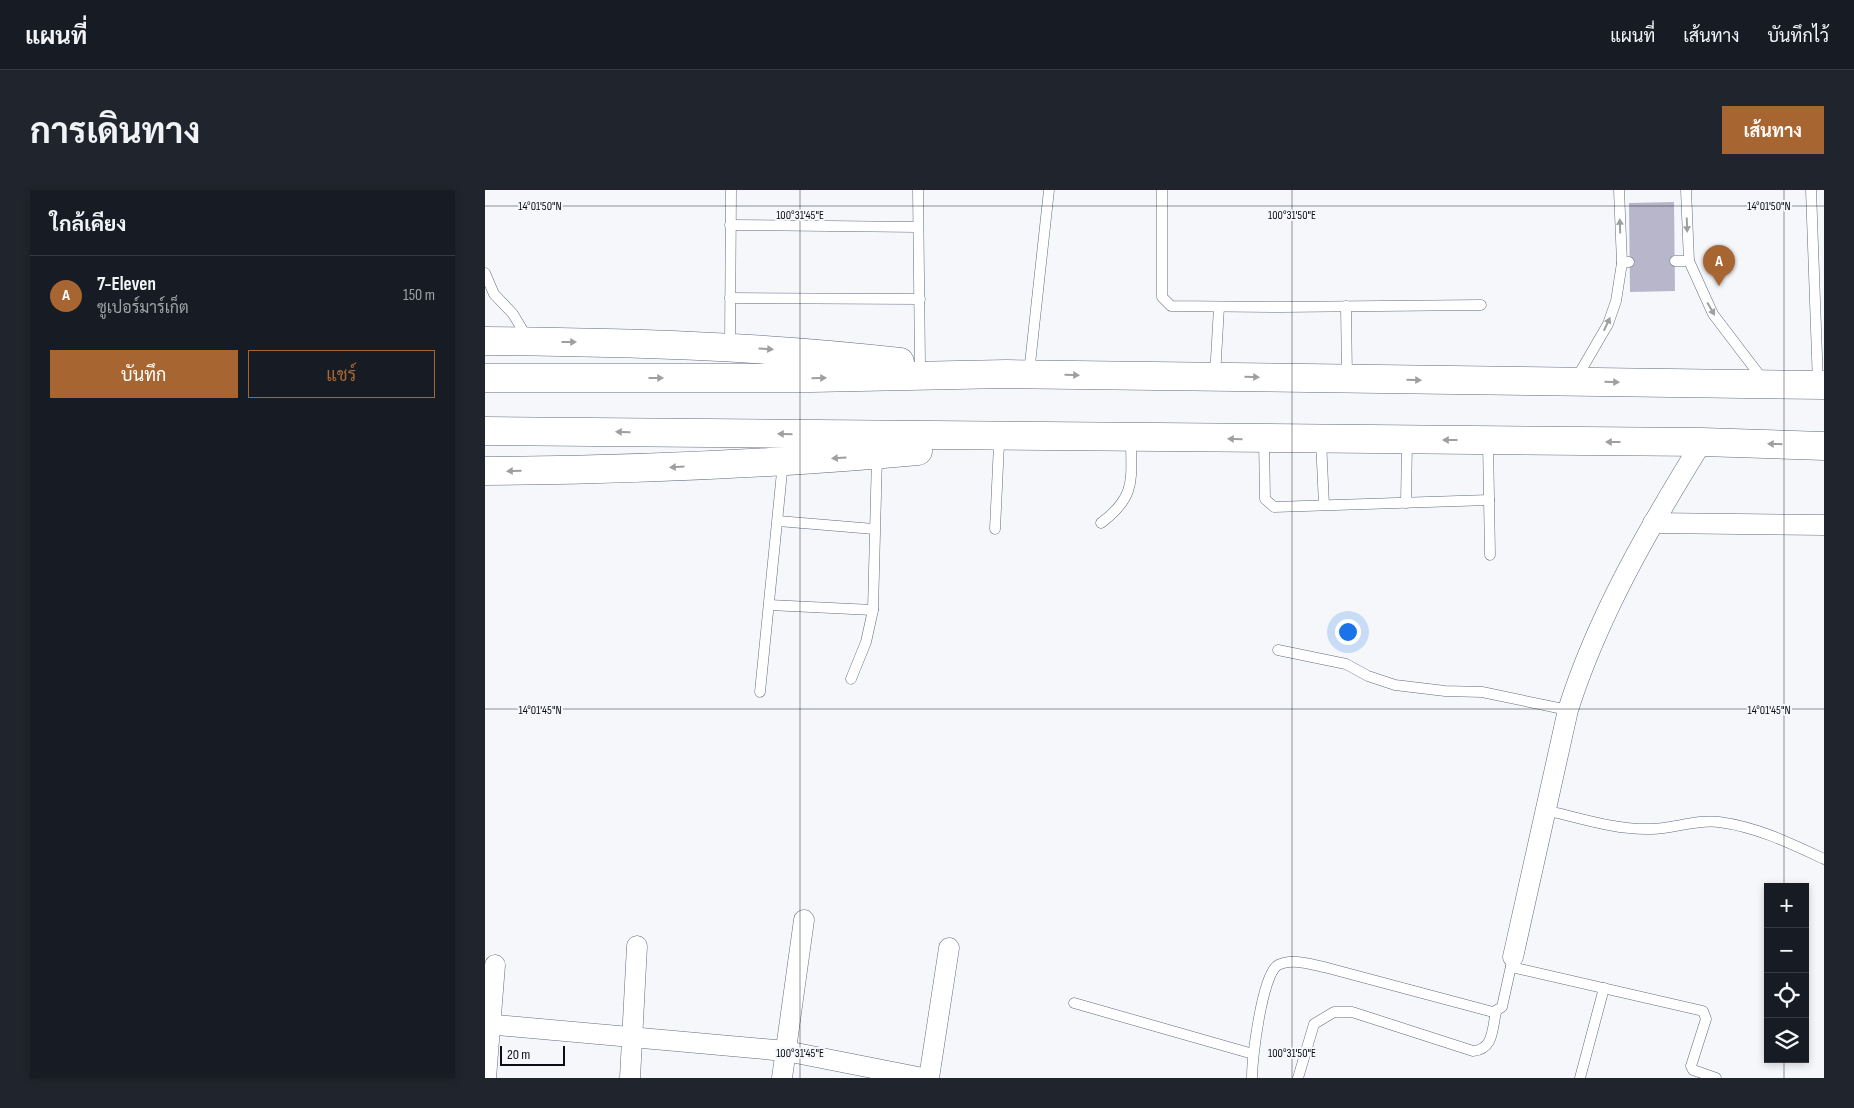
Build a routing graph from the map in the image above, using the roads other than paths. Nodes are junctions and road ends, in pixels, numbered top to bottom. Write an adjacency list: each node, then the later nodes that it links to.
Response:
1 (731, 190): 8 (lane)
2 (918, 190): 9 (lane)
3 (1049, 190): 23 (lane)
4 (1162, 190): 18 (lane)
5 (1619, 190): 27 (lane, one-way to 5)
6 (1686, 190): 11 (lane, one-way to 11)
7 (1811, 190): 15 (lane)
8 (730, 225): 9 (lane); 13 (lane)
9 (917, 227): 14 (lane)
10 (1675, 261): 11 (lane)
11 (1689, 261): 28 (lane, one-way to 28)
12 (485, 273): 20 (lane)
13 (730, 298): 14 (lane); 21 (lane)
14 (920, 299): 22 (lane)
15 (1819, 303): 29 (lane)
16 (1481, 304): 17 (lane)
17 (1346, 306): 18 (lane); 26 (lane)
18 (1219, 307): 24 (lane)
19 (485, 341): 20 (main road)
20 (530, 342): 21 (main road, one-way to 21)
21 (730, 347): 22 (main road, one-way to 22)
22 (920, 364): 23 (main road)
23 (1017, 374): 24 (main road, one-way to 24); 25 (main road, one-way to 23)
24 (1215, 377): 26 (main road, one-way to 26)
25 (485, 378)
26 (1347, 379): 27 (main road, one-way to 27)
27 (1575, 382): 28 (main road, one-way to 28)
28 (1766, 384): 29 (main road)
29 (1821, 385)
30 (485, 431): 31 (main road, one-way to 30)
31 (1044, 437): 32 (main road); 38 (main road)
32 (1131, 438): 33 (main road, one-way to 32); 48 (lane)
33 (1264, 439): 34 (main road); 45 (lane)
34 (1321, 440): 35 (main road); 45 (lane)
35 (1407, 440): 36 (main road, one-way to 35); 44 (lane)
36 (1488, 440): 37 (main road, one-way to 36); 43 (lane)
37 (1702, 442): 39 (main road, one-way to 37); 47 (street)
38 (999, 444): 40 (main road); 51 (lane)
39 (1824, 446)
40 (877, 455): 41 (main road, one-way to 41); 50 (lane)
41 (783, 462): 42 (main road, one-way to 42); 46 (lane)
42 (485, 471)
43 (1489, 500): 44 (lane); 52 (lane)
44 (1406, 503): 45 (lane)
45 (1324, 505)
46 (778, 522): 50 (lane); 53 (lane)
47 (1653, 522): 49 (street); 58 (street)
48 (1101, 523)
49 (1824, 525)
50 (874, 529): 54 (lane)
51 (995, 529)
52 (1490, 555)
53 (769, 604): 54 (lane); 57 (lane)
54 (873, 610): 56 (lane)
55 (1278, 650): 58 (lane)
56 (851, 678)
57 (760, 692)
58 (1568, 710): 59 (street)
59 (1545, 810): 60 (lane); 64 (street)
60 (1824, 859)
61 (805, 920): 71 (street)
62 (637, 946): 70 (street)
63 (949, 948): 77 (street)
64 (1512, 962): 66 (lane); 68 (lane)
65 (495, 965): 69 (street)
66 (1604, 988): 80 (lane); 81 (lane)
67 (1074, 1003): 72 (lane)
68 (1496, 1012): 72 (lane); 79 (lane)
69 (487, 1024): 70 (street); 73 (street)
70 (633, 1037): 71 (street); 74 (street)
71 (786, 1051): 75 (street); 76 (street)
72 (1253, 1054): 78 (lane)
73 (486, 1078)
74 (630, 1078)
75 (782, 1078)
76 (923, 1078)
77 (929, 1078)
78 (1252, 1078)
79 (1298, 1078)
80 (1580, 1078)
81 (1716, 1078)

